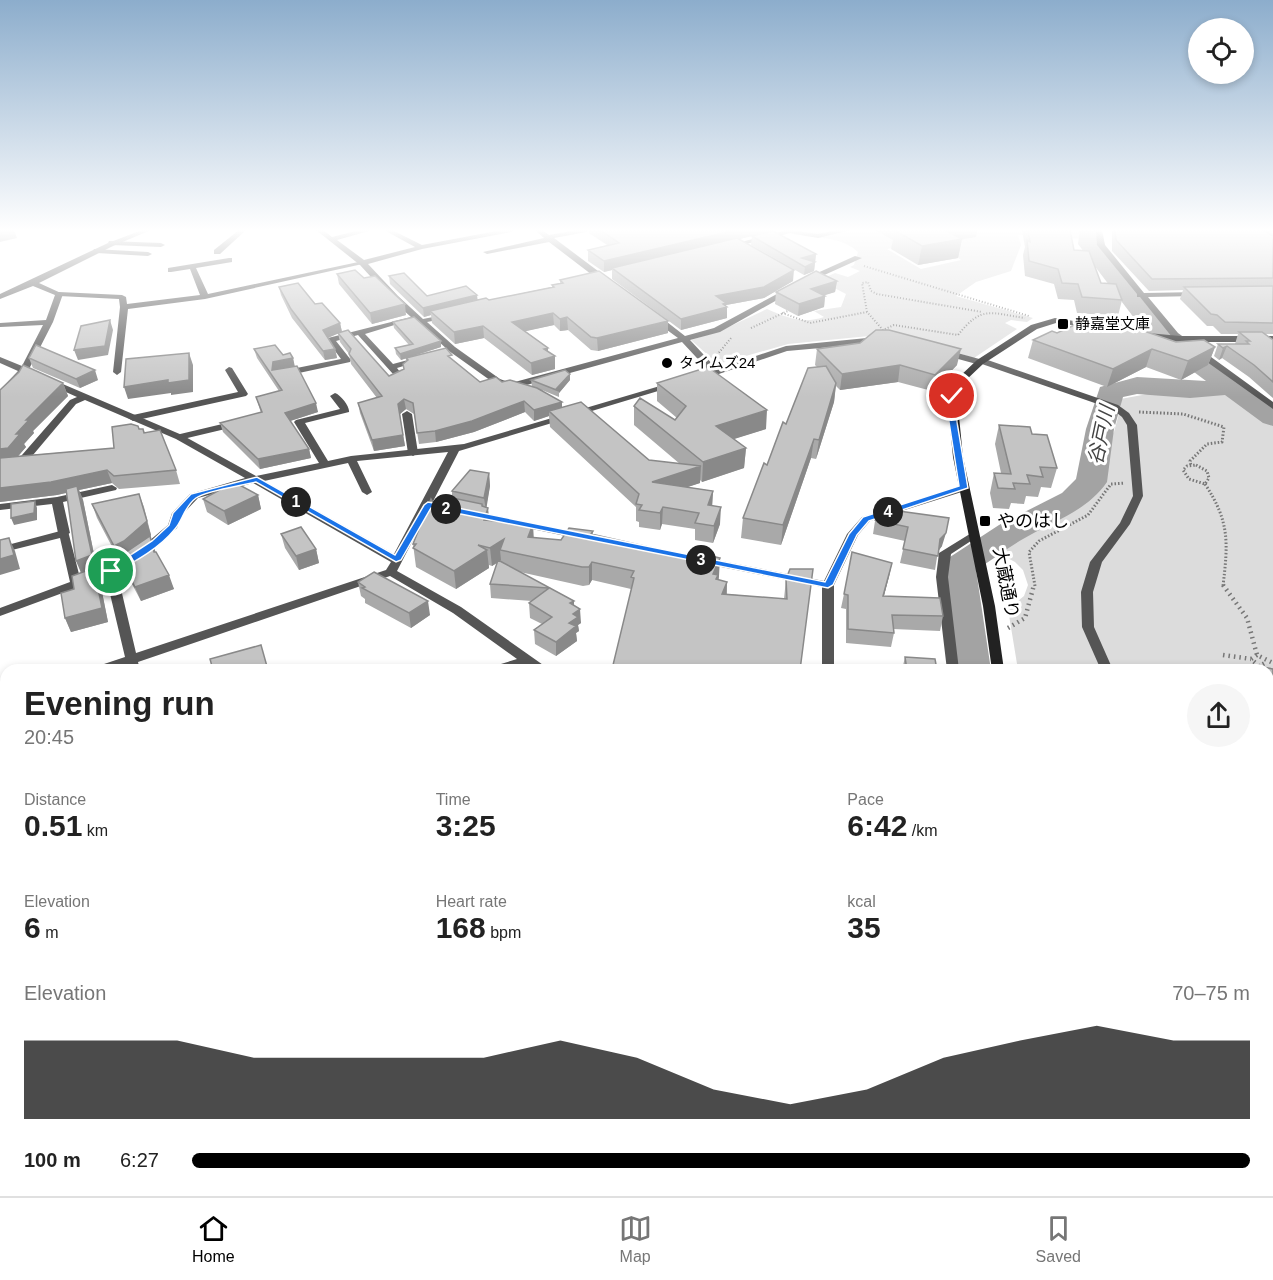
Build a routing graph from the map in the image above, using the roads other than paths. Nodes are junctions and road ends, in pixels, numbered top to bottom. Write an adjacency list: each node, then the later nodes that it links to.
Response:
1 (31, 286): 11 (street)
2 (40, 286): 8 (street)
3 (200, 286): 12 (street)
4 (257, 286): 12 (street)
5 (384, 286): 16 (street)
6 (795, 286): 22 (street)
7 (1133, 286): 10 (street)
8 (58, 294): 13 (street); 17 (street)
9 (1206, 294): 10 (street)
10 (1140, 295): 24 (street)
11 (0, 297)
12 (205, 297): 13 (street)
13 (124, 307): 37 (street)
14 (648, 312): 22 (street)
15 (457, 313): 16 (street)
16 (421, 319): 20 (street); 29 (street)
17 (49, 322): 18 (street); 35 (street)
18 (0, 325)
19 (1105, 328): 33 (street, 大蔵通り)
20 (359, 332): 34 (street); 39 (street)
21 (1141, 335): 24 (street)
22 (684, 339): 38 (street); 43 (street)
23 (885, 339): 38 (street)
24 (1176, 339): 25 (street); 49 (street)
25 (1260, 339): 26 (street); 28 (street)
26 (1273, 339)
27 (935, 349): 33 (street)
28 (1273, 350)
29 (456, 351): 30 (street); 43 (street)
30 (445, 354)
31 (434, 357): 34 (street)
32 (0, 360): 35 (street)
33 (981, 362): 64 (street, 大蔵通り); 88 (street)
34 (391, 367): 40 (street)
35 (24, 370): 45 (street); 47 (street)
36 (229, 370): 52 (street)
37 (117, 372)
38 (716, 373): 41 (street)
39 (278, 375)
40 (400, 377)
41 (693, 379)
42 (682, 383): 51 (street)
43 (512, 386): 44 (street)
44 (532, 391)
45 (0, 395)
46 (335, 396): 59 (street)
47 (84, 397): 52 (street); 60 (street)
48 (559, 404): 51 (street)
49 (1273, 405)
50 (407, 414): 56 (street)
51 (576, 414): 55 (street)
52 (133, 418): 54 (street)
53 (243, 423): 54 (street)
54 (179, 437): 62 (street)
55 (455, 448): 56 (street); 73 (street)
56 (413, 453): 57 (street)
57 (351, 459): 59 (street); 65 (street)
58 (30, 465): 60 (street)
59 (326, 465): 62 (street)
60 (18, 466): 61 (street)
61 (0, 467)
62 (257, 479): 73 (street); 75 (street)
63 (112, 488): 66 (street)
64 (964, 488): 70 (street, 大蔵通り); 78 (street)
65 (366, 492)
66 (57, 500): 67 (street); 69 (street)
67 (0, 507)
68 (463, 512): 71 (street)
69 (64, 532): 72 (street); 77 (street)
70 (973, 535): 86 (street); 87 (street, 大蔵通り)
71 (593, 538)
72 (0, 550)
73 (396, 560): 76 (street)
74 (698, 560): 78 (street)
75 (111, 571): 77 (street); 81 (street)
76 (391, 572): 80 (street); 82 (street)
77 (76, 584): 79 (street)
78 (828, 585): 85 (street)
79 (0, 612)
80 (525, 661): 83 (street); 84 (street)
81 (133, 664)
82 (136, 664)
83 (515, 664)
84 (531, 664)
85 (828, 664)
86 (952, 664)
87 (997, 664)
88 (1104, 664)

